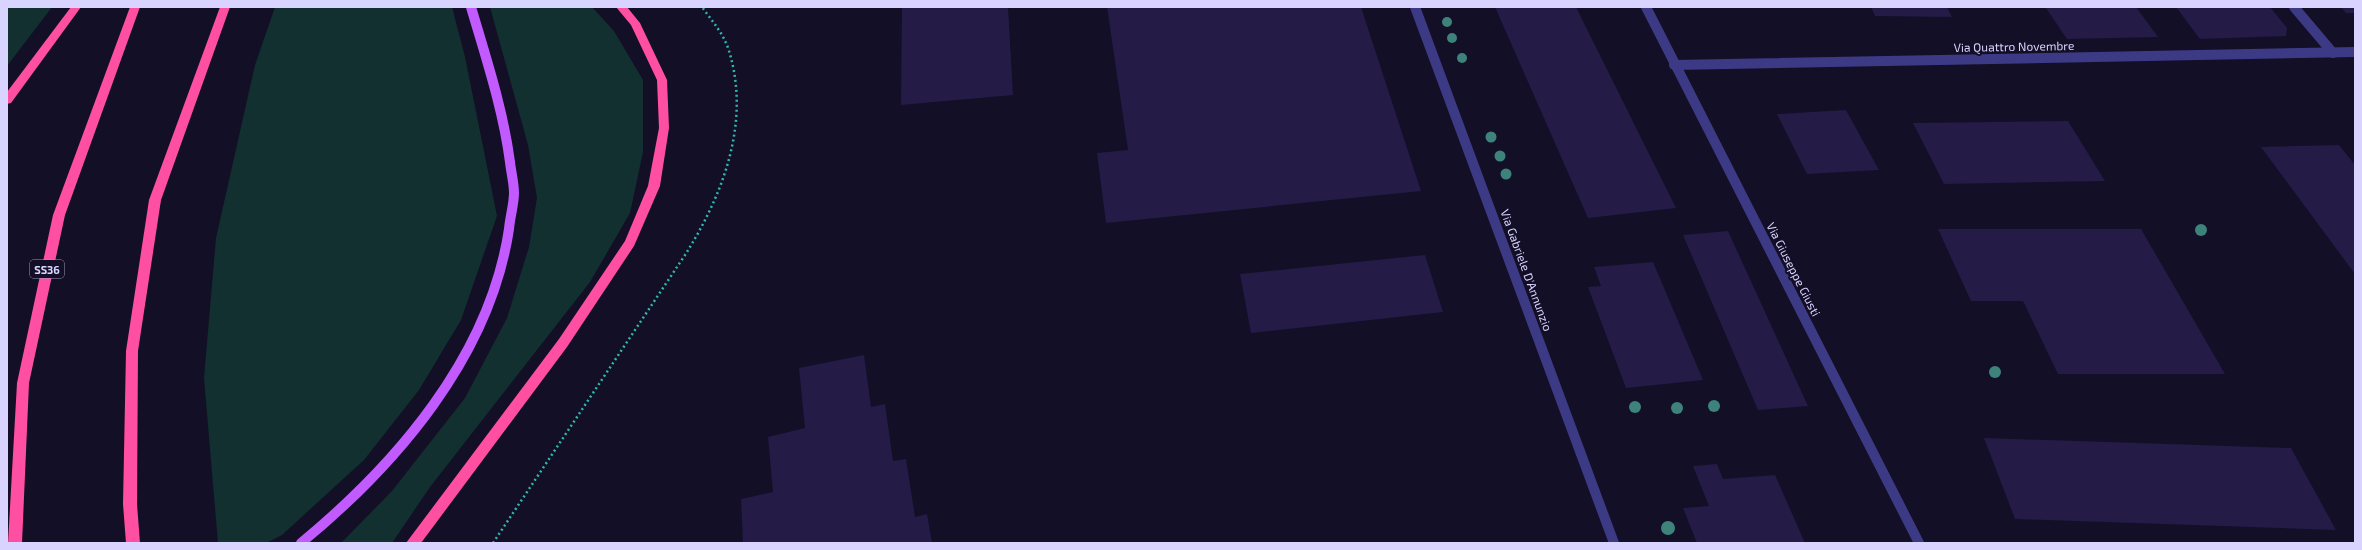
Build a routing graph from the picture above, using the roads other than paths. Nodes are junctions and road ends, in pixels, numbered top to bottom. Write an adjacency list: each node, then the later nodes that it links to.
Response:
1 (76, 7): 12 (highway)
2 (134, 7): 14 (highway, SS36)
3 (225, 7): 15 (highway)
4 (470, 7): 16 (main road)
5 (621, 7): 17 (highway)
6 (1415, 7): 18 (street, Via Gabriele D'Annunzio)
7 (1646, 7): 11 (street, Via Giuseppe Giusti)
8 (2294, 7): 9 (street)
9 (2333, 52): 10 (street, Via Quattro Novembre); 11 (street, Via Quattro Novembre)
10 (2355, 52)
11 (1674, 65): 19 (street, Via Giuseppe Giusti)
12 (11, 90): 13 (highway)
13 (7, 100)
14 (16, 543)
15 (133, 543)
16 (301, 543)
17 (413, 543)
18 (1614, 543)
19 (1919, 543)

